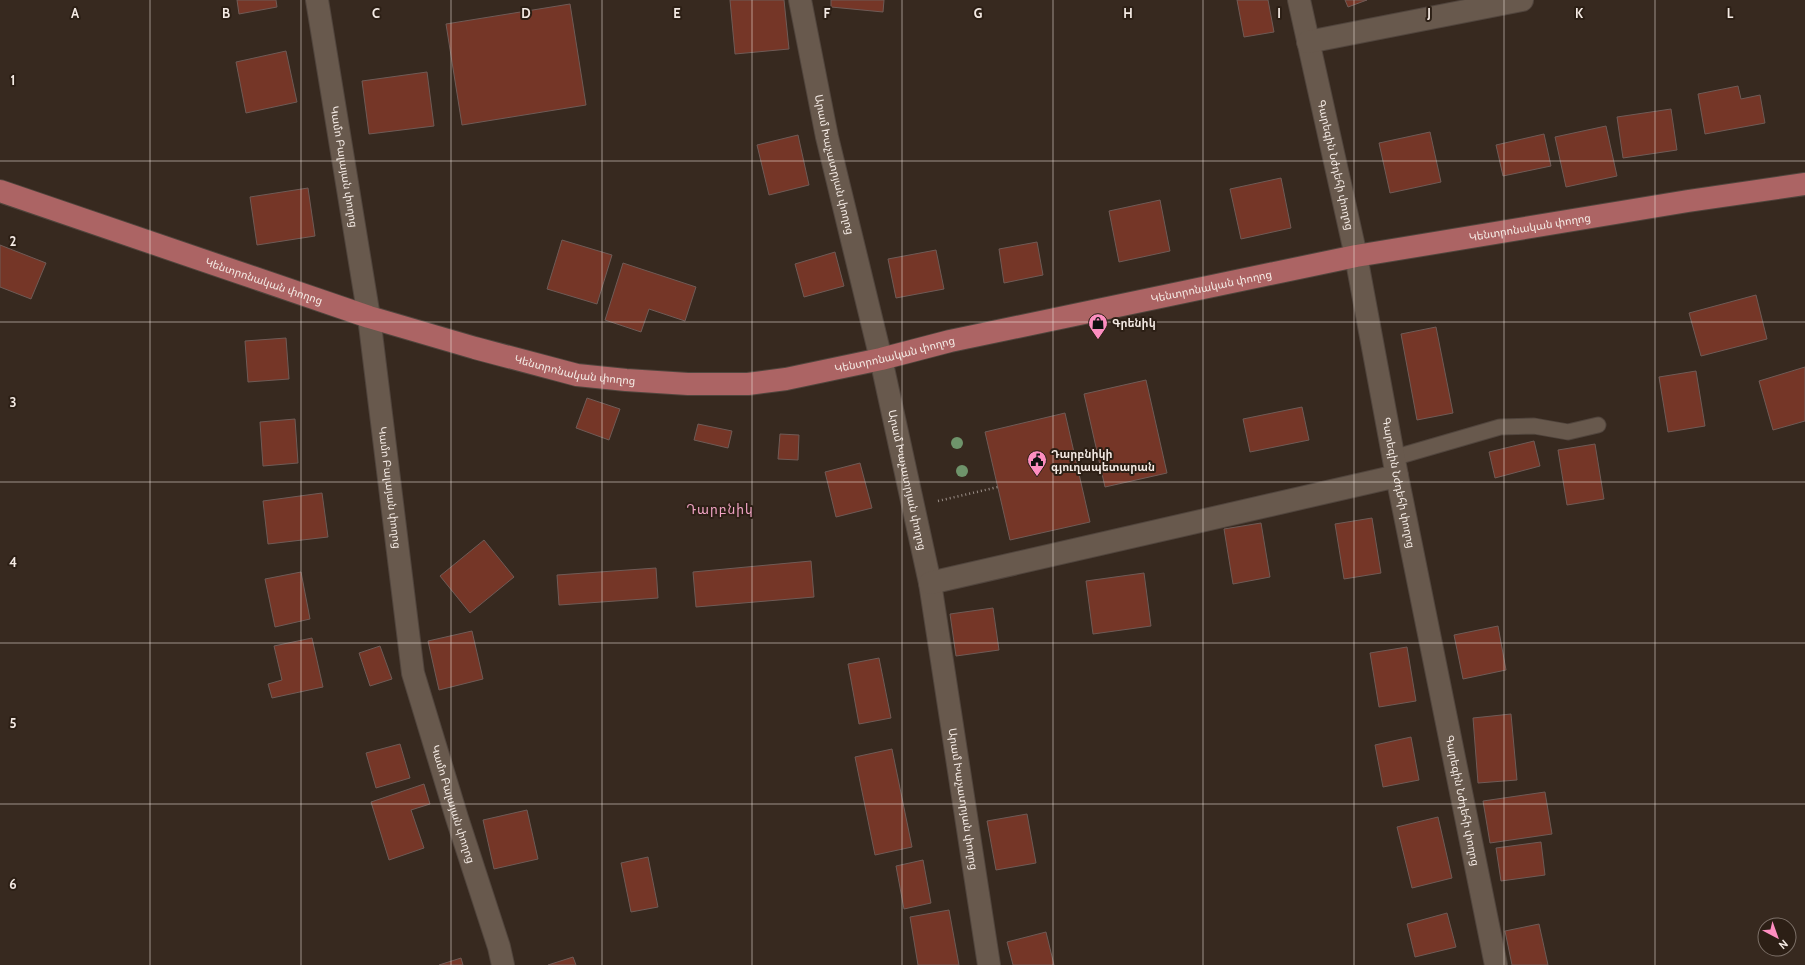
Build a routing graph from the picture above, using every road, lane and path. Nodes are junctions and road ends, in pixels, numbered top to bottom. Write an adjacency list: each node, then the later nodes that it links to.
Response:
1 (317, 0): 9 (street, Կամո Բալայան փողոց)
2 (800, 0): 10 (street, Արամ Խաչատրյան փողոց)
3 (1299, 0): 5 (street, Գարեգին Նժդեհի փողոց)
4 (1522, 0): 5 (street)
5 (1308, 42): 8 (street, Գարեգին Նժդեհի փողոց)
6 (1805, 184): 8 (main road, Կենտրոնական փողոց)
7 (0, 191): 9 (main road, Կենտրոնական փողոց)
8 (1356, 256): 10 (main road, Կենտրոնական փողոց); 12 (street, Գարեգին Նժդեհի փողոց)
9 (369, 317): 10 (main road, Կենտրոնական փողոց); 16 (street, Կամո Բալայան փողոց)
10 (881, 359): 14 (street, Արամ Խաչատրյան փողոց)
11 (1598, 425): 12 (lane)
12 (1395, 467): 15 (street); 18 (street, Գարեգին Նժդեհի փողոց)
13 (998, 487): 14 (path)
14 (913, 507): 15 (street, Արամ Խաչատրյան փողոց)
15 (930, 583): 17 (street, Արամ Խաչատրյան փողոց)
16 (503, 965)
17 (989, 965)
18 (1496, 965)

